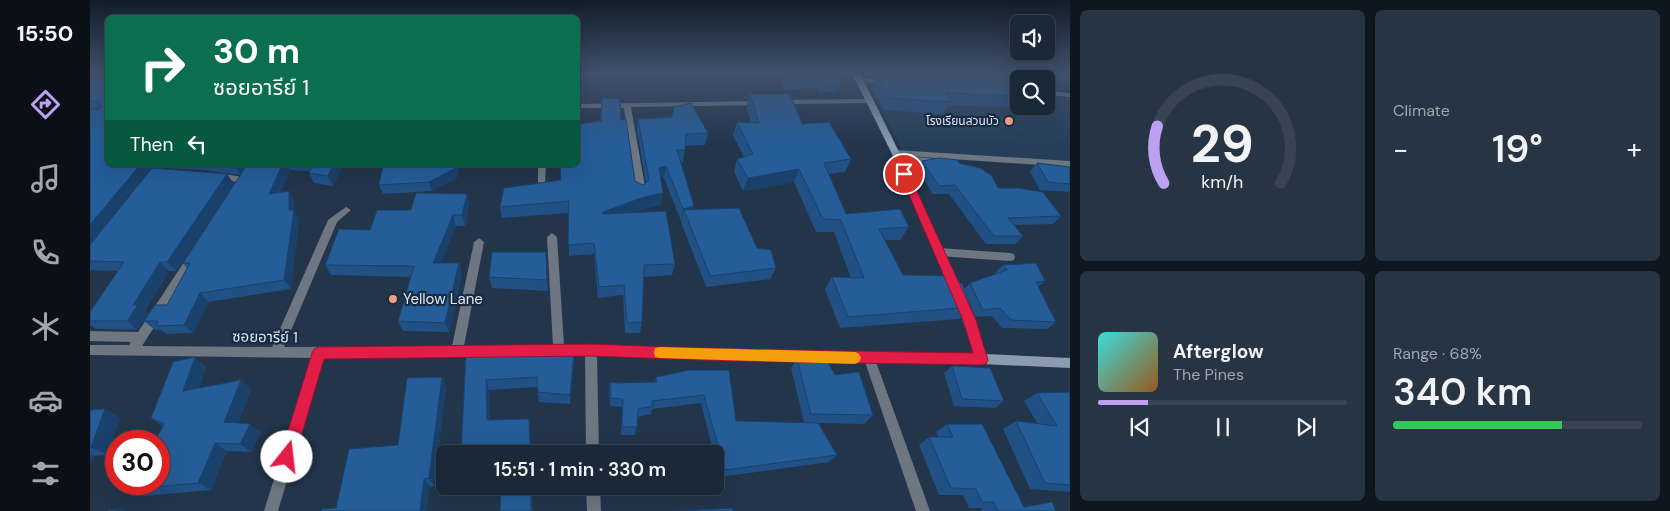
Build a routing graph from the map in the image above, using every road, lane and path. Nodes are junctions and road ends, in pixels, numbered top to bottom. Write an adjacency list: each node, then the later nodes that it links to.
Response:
1 (868, 97): 2 (street)
2 (870, 101): 3 (street); 5 (street)
3 (627, 105): 4 (street); 12 (street)
4 (580, 106)
5 (896, 155): 6 (street); 8 (street); 17 (street)
6 (1070, 164)
7 (542, 167): 11 (street)
8 (974, 169)
9 (204, 175): 10 (street)
10 (243, 180)
11 (542, 182)
12 (640, 192)
13 (346, 210): 28 (street)
14 (552, 237): 25 (street)
15 (479, 242): 27 (street)
16 (200, 246): 21 (street)
17 (939, 252): 18 (street); 31 (street)
18 (1010, 257)
19 (90, 336): 20 (street)
20 (110, 337): 21 (street); 24 (street)
21 (141, 337): 22 (street)
22 (133, 349): 24 (street, ซอยอารีย์ 1); 28 (street, ซอยอารีย์ 1)
23 (90, 350): 24 (street, ซอยอารีย์ 1)
24 (102, 350)
25 (559, 350): 26 (street, ซอยอารีย์ 1); 27 (street, ซอยอารีย์ 1)
26 (591, 350): 30 (street, ซอยอารีย์ 1); 33 (street)
27 (457, 351): 29 (street, ซอยอารีย์ 1)
28 (276, 352): 29 (street, ซอยอารีย์ 1)
29 (319, 353): 35 (street)
30 (868, 358): 31 (street, ซอยอารีย์ 1); 37 (street)
31 (981, 360): 32 (street, ซอยอารีย์ 1)
32 (1070, 363)
33 (593, 445)
34 (593, 495): 36 (street)
35 (271, 511)
36 (594, 511)
37 (923, 511)

